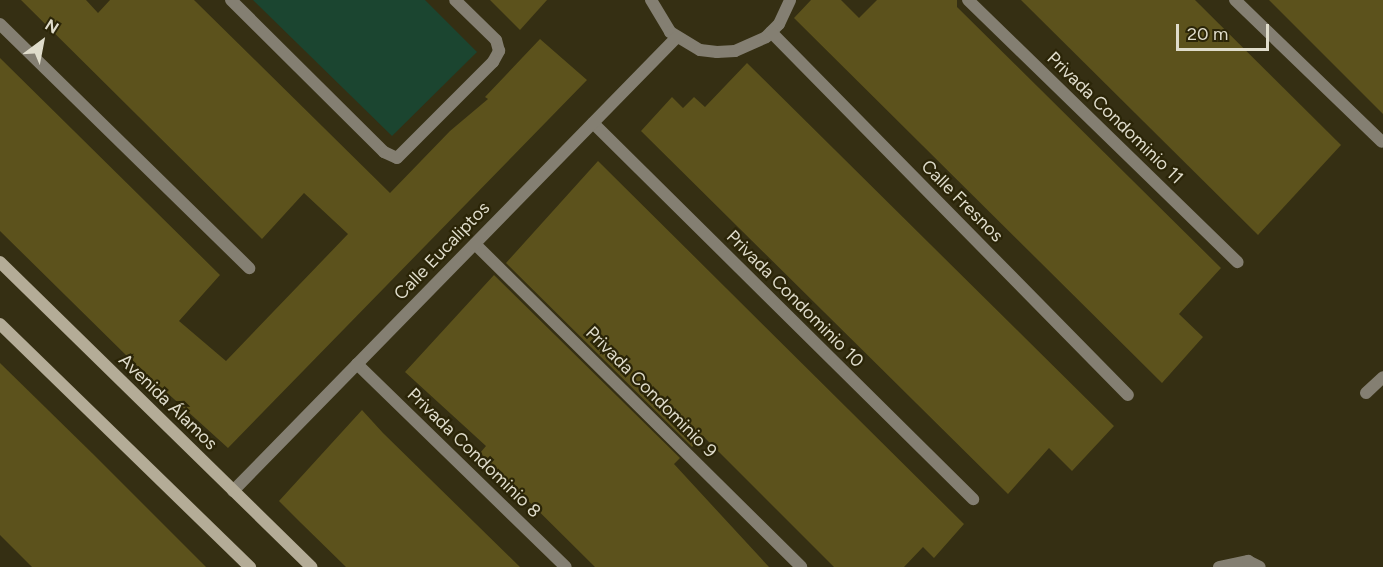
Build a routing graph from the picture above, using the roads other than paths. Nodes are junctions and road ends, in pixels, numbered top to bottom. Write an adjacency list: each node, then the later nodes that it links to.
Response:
1 (231, 0): 2 (street)
2 (455, 0)
3 (651, 0): 9 (street)
4 (790, 0): 8 (street)
5 (968, 0): 14 (street, Privada Condominio 11)
6 (1235, 0): 11 (street)
7 (0, 24): 15 (street)
8 (771, 32): 9 (street); 20 (street, Calle Fresnos)
9 (677, 38): 10 (street, Calle Eucaliptos)
10 (593, 123): 12 (street, Calle Eucaliptos); 22 (street, Privada Condominio 10)
11 (1382, 142)
12 (475, 244): 17 (street, Calle Eucaliptos); 26 (street, Privada Condominio 9)
13 (0, 262): 21 (street, Avenida Álamos)
14 (1237, 262)
15 (249, 268)
16 (0, 324): 23 (street)
17 (357, 364): 21 (street, Calle Eucaliptos); 25 (street, Privada Condominio 8)
18 (1383, 377): 19 (street)
19 (1366, 393)
20 (1128, 395)
21 (233, 491): 24 (street, Avenida Álamos)
22 (973, 499)
23 (250, 567)
24 (311, 567)
25 (566, 567)
26 (801, 567)
27 (1219, 567): 28 (street)
28 (1260, 567)

